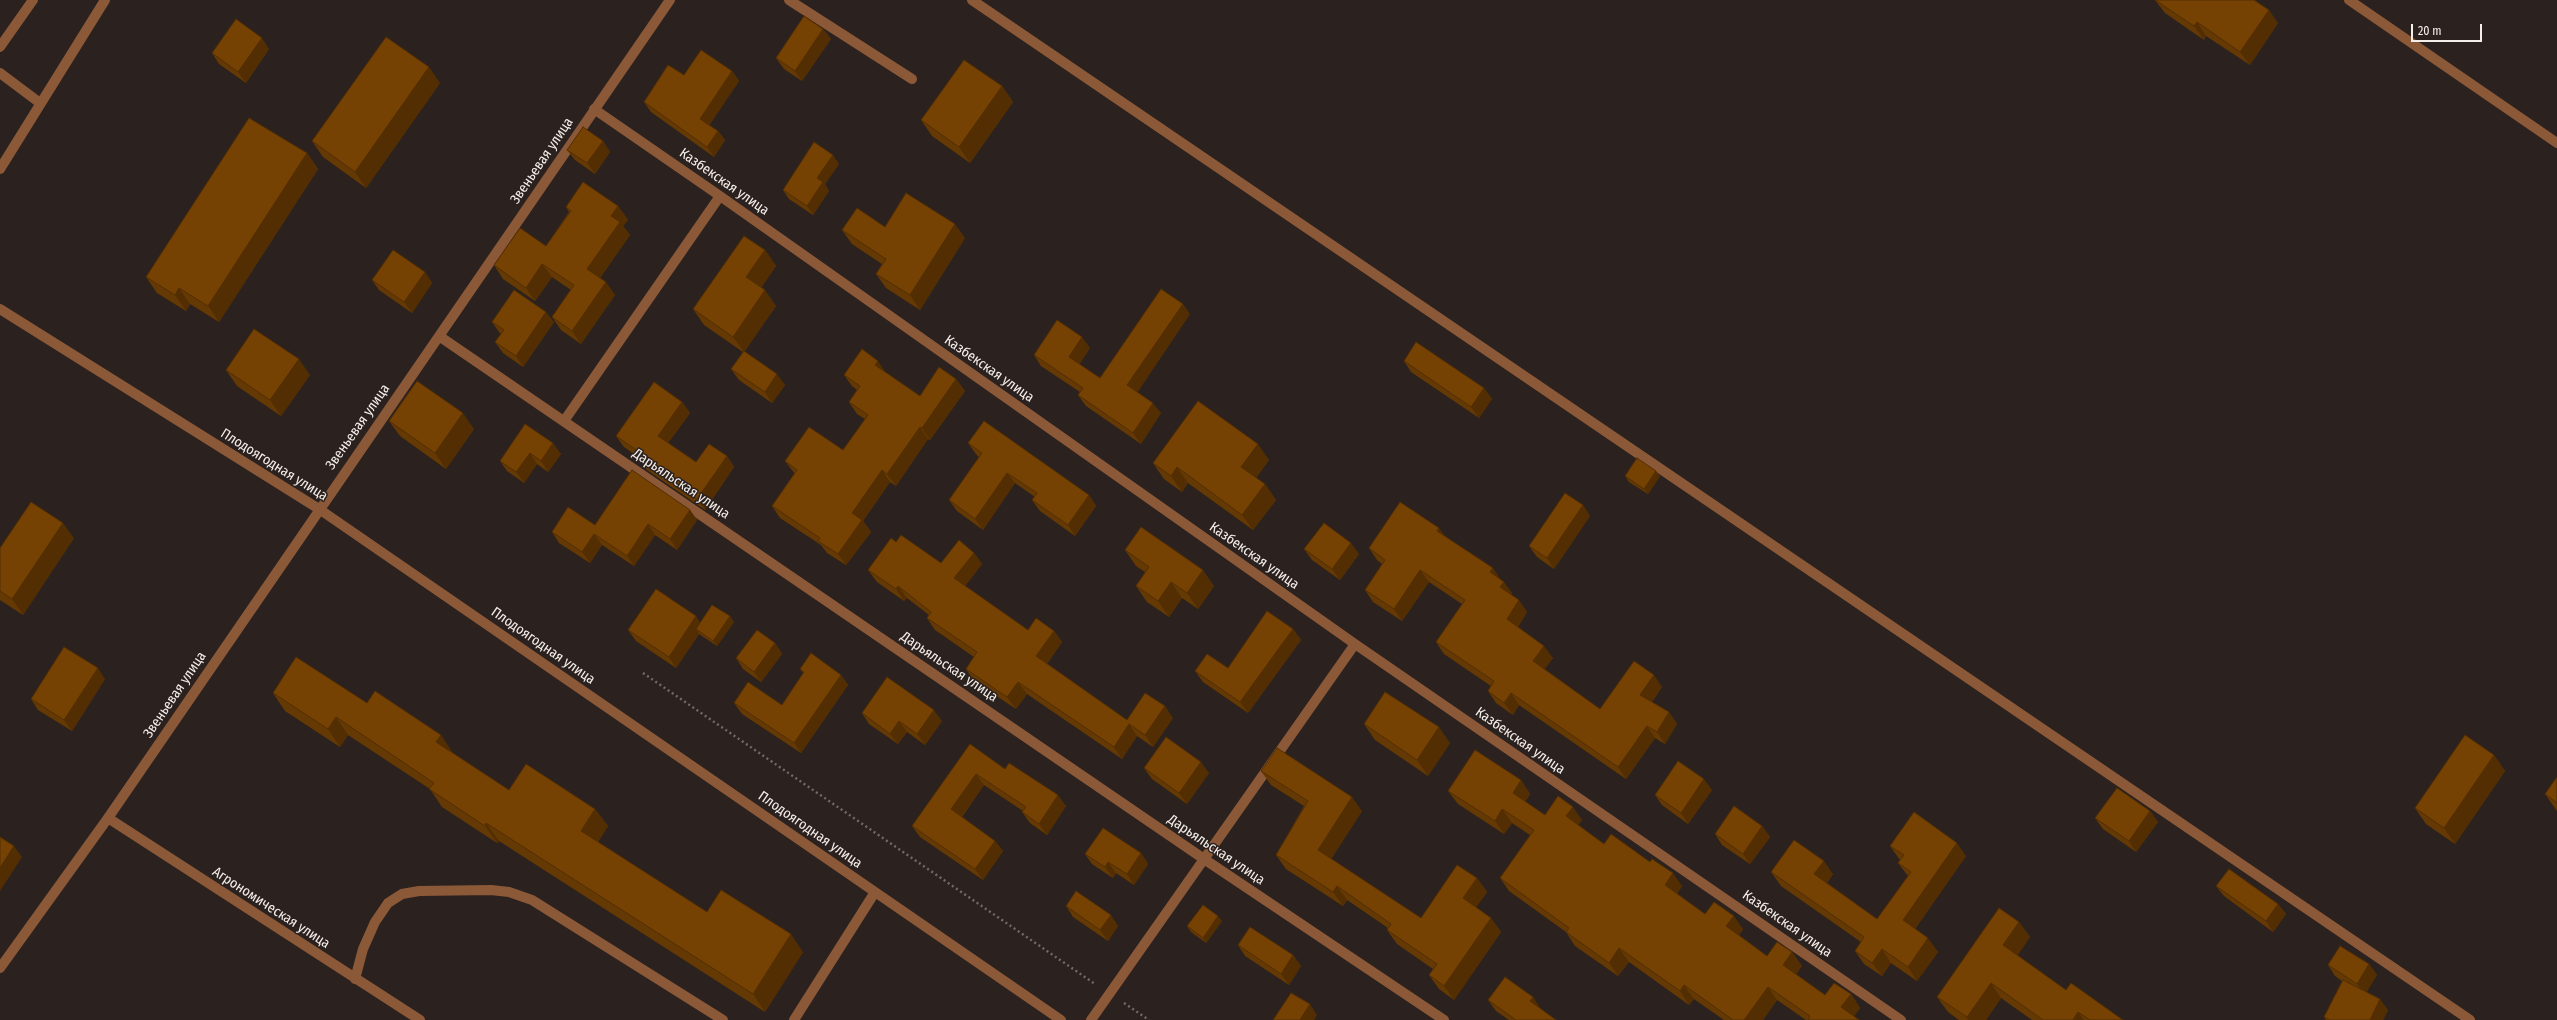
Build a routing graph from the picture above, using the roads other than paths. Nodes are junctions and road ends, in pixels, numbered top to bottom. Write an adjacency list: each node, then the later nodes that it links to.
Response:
1 (33, 0): 7 (street)
2 (105, 0): 10 (street)
3 (670, 0): 11 (street, Звеньевая улица)
4 (789, 0): 9 (street)
5 (972, 0): 32 (street)
6 (2349, 0): 12 (street)
7 (0, 47)
8 (0, 73): 10 (street)
9 (912, 79)
10 (40, 103): 13 (street)
11 (594, 109): 14 (street, Казбекская улица); 16 (street, Звеньевая улица)
12 (2557, 143)
13 (0, 169)
14 (720, 196): 17 (street); 19 (street, Казбекская улица)
15 (0, 309): 18 (street, Плодоягодная улица)
16 (439, 336): 17 (street, Дарьяльская улица); 18 (street, Звеньевая улица)
17 (564, 422): 21 (street, Дарьяльская улица)
18 (318, 509): 20 (street, Звеньевая улица); 22 (street, Плодоягодная улица)
19 (1355, 644): 21 (street); 31 (street, Казбекская улица)
20 (108, 818): 23 (street, Звеньевая улица); 24 (street, Агрономическая улица)
21 (1204, 859): 29 (street); 30 (street, Дарьяльская улица)
22 (875, 892): 27 (street); 28 (street, Плодоягодная улица)
23 (0, 968)
24 (355, 979): 25 (street); 26 (street, Агрономическая улица)
25 (721, 1019)
26 (420, 1020)
27 (794, 1020)
28 (1062, 1020)
29 (1091, 1020)
30 (1444, 1020)
31 (1901, 1020)
32 (2470, 1020)

